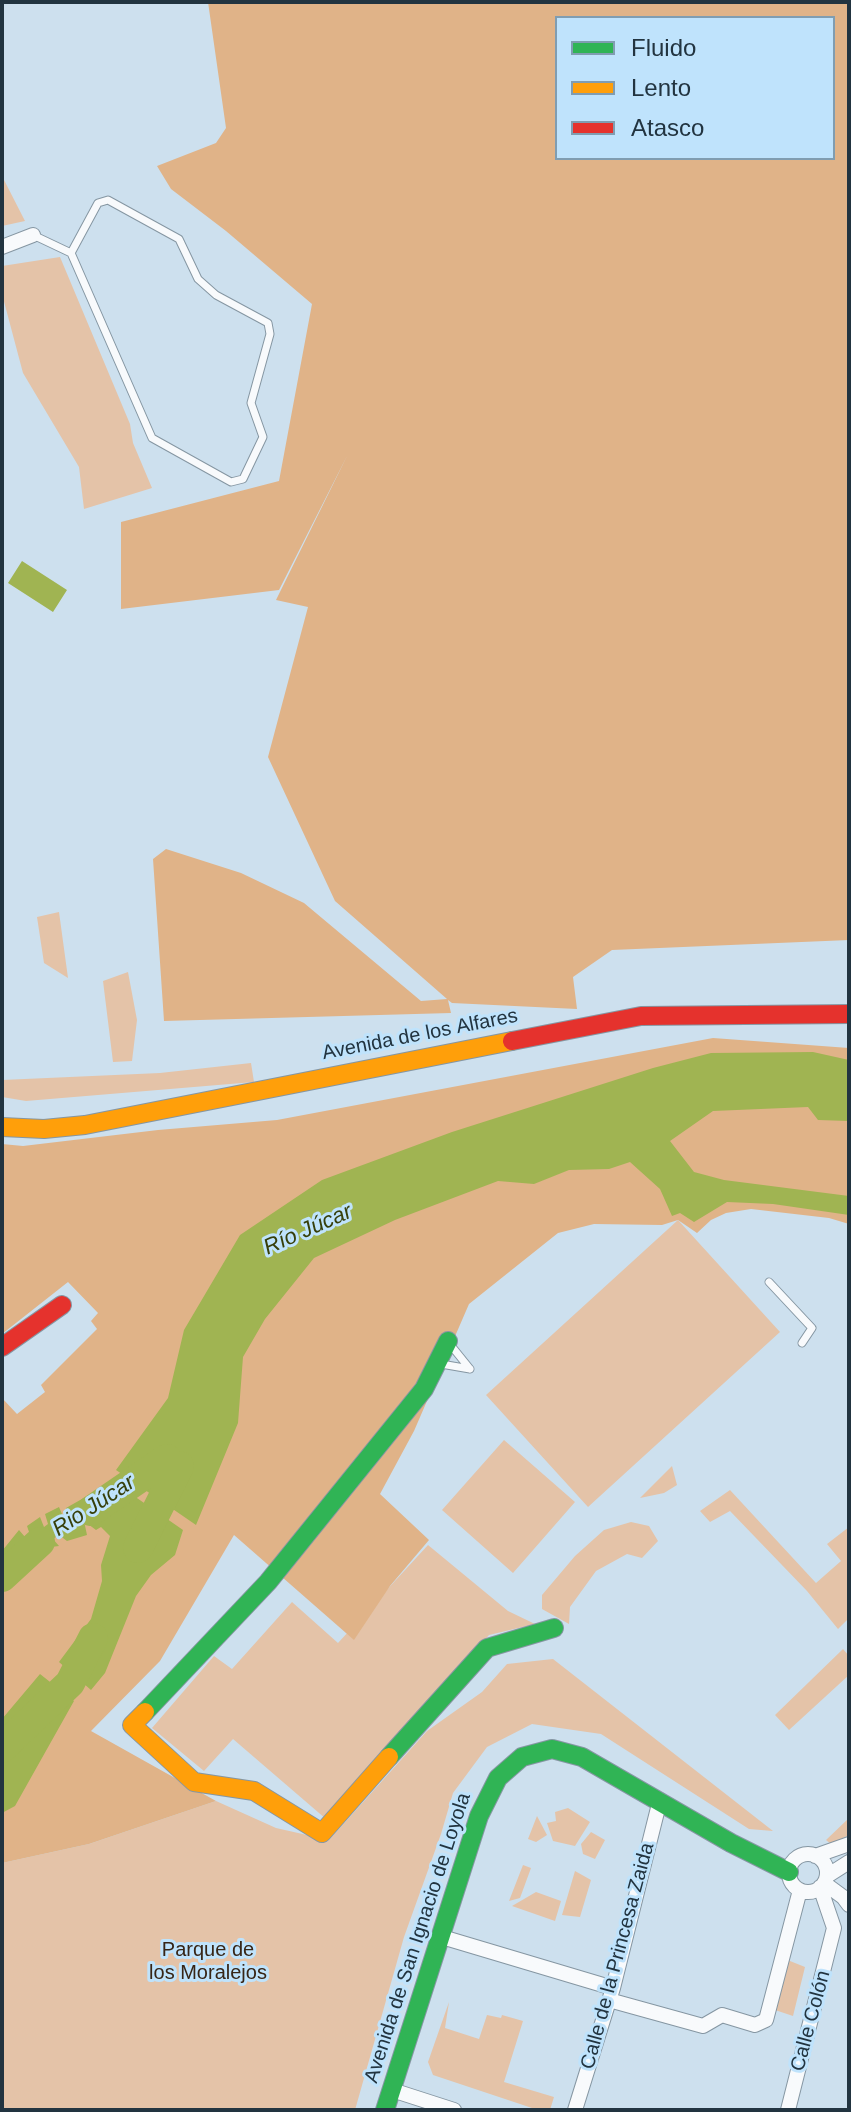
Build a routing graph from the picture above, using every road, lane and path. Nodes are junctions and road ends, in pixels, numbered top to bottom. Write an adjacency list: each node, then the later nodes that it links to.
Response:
1 (33, 235): 2 (street); 3 (lane)
2 (2, 247)
3 (71, 253): 3 (lane)
4 (849, 1014): 5 (street, Avenida de los Alfares)
5 (2, 1127)
6 (769, 1282): 9 (lane)
7 (62, 1305): 10 (street)
8 (448, 1341): 11 (street); 11 (lane)
9 (802, 1343)
10 (2, 1347)
11 (436, 1363): 12 (street)
12 (554, 1628)
13 (660, 1800): 17 (street, Avenida de San Ignacio de Loyola); 21 (street, Avenida de San Ignacio de Loyola); 22 (street, Calle de la Princesa Zaida)
14 (849, 1844): 15 (street)
15 (815, 1856): 17 (street); 18 (street)
16 (849, 1862): 18 (street)
17 (789, 1872): 19 (street)
18 (824, 1882): 19 (street); 20 (street); 27 (street, Calle Colón)
19 (800, 1890): 22 (street)
20 (849, 1905)
21 (442, 1937): 22 (street); 23 (street, Avenida de San Ignacio de Loyola)
22 (611, 1994): 26 (street, Calle de la Princesa Zaida)
23 (392, 2090): 24 (street, Avenida de San Ignacio de Loyola); 25 (street)
24 (385, 2110)
25 (454, 2110)
26 (575, 2110)
27 (788, 2110)

